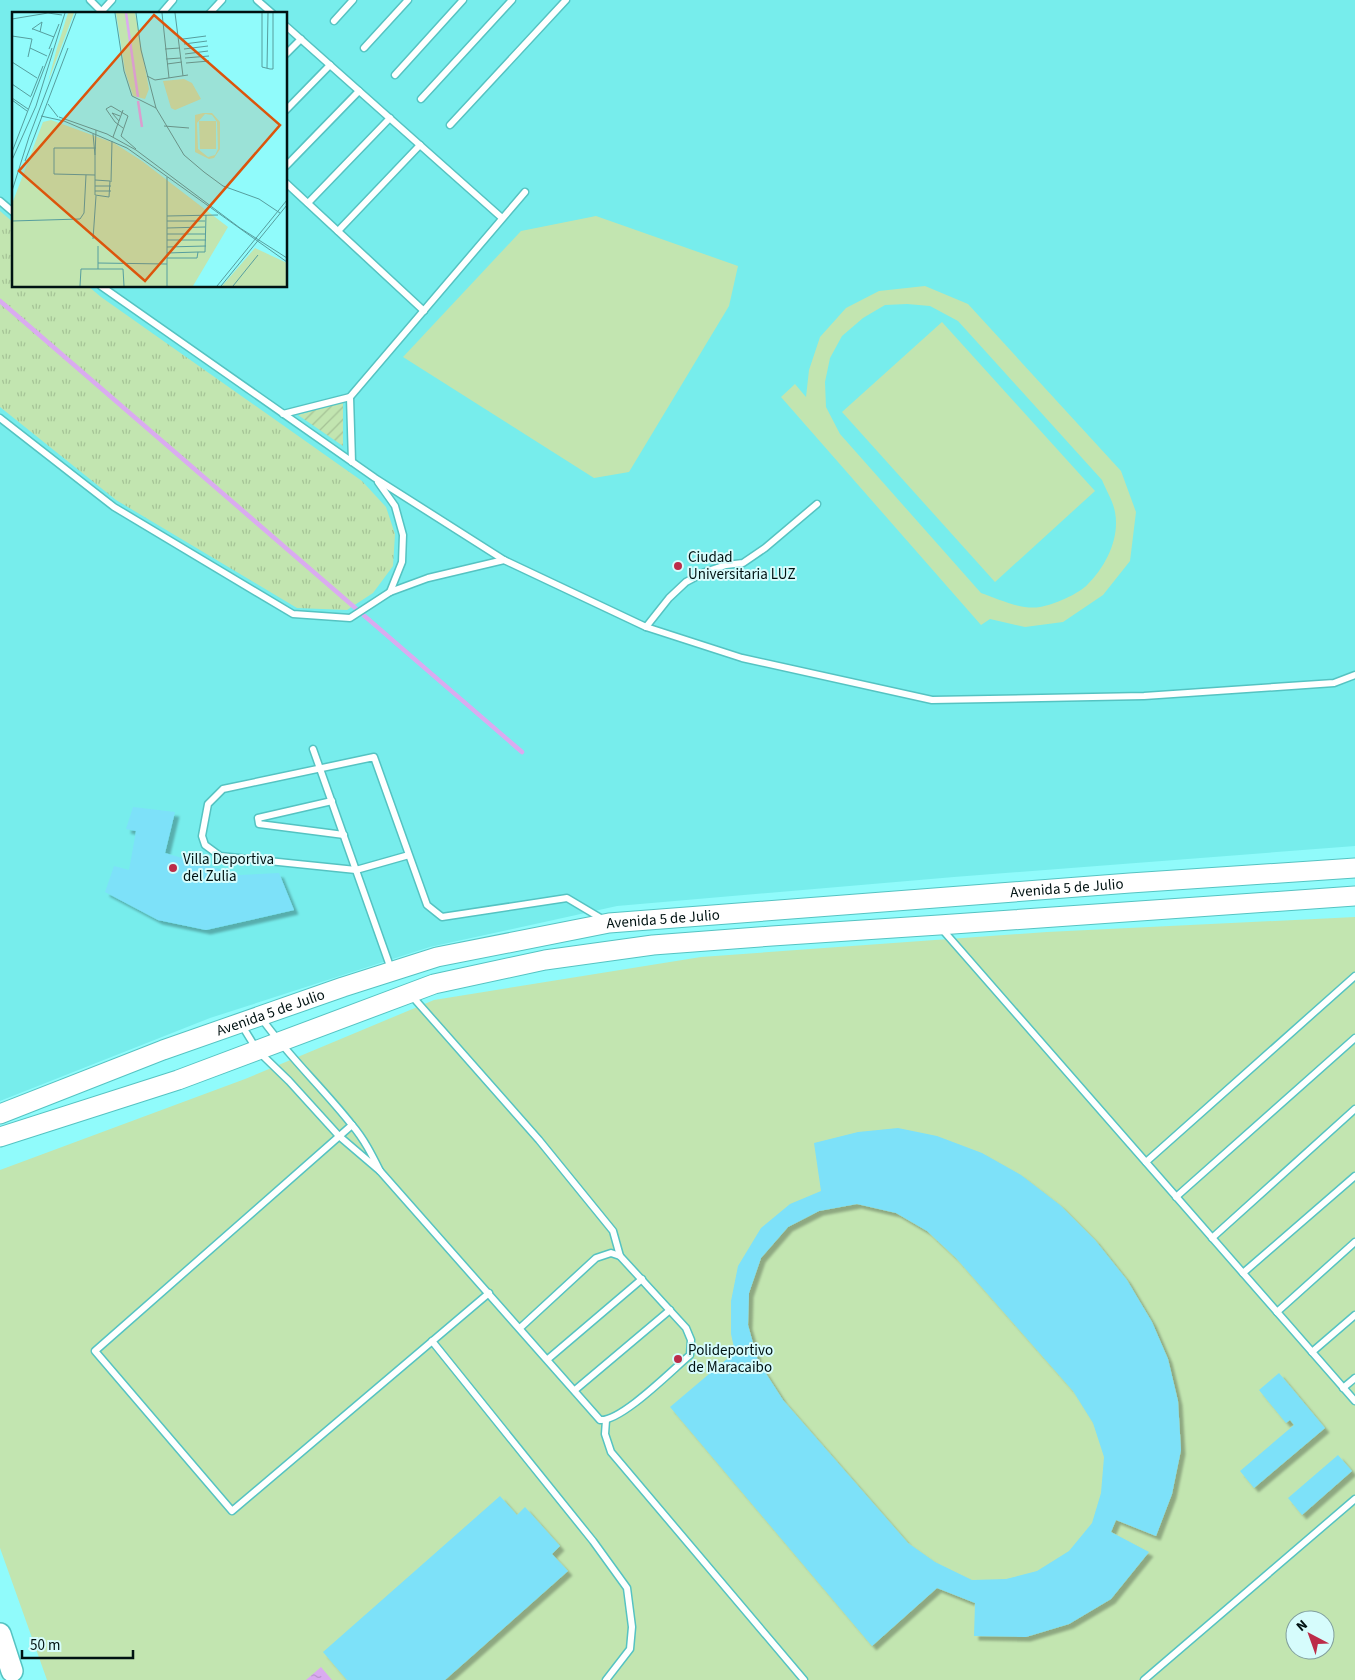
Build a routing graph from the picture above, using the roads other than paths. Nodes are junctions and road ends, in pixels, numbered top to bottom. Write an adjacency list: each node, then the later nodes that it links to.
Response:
1 (90, 0): 11 (lane)
2 (112, 0): 11 (lane)
3 (173, 0): 12 (lane)
4 (222, 0): 13 (lane)
5 (257, 0): 14 (lane)
6 (353, 0): 15 (lane)
7 (408, 0): 18 (lane)
8 (463, 0): 21 (lane)
9 (512, 0): 23 (lane)
10 (566, 0): 26 (lane)
11 (103, 12)
12 (163, 12)
13 (211, 12)
14 (270, 12)
15 (334, 21)
16 (288, 28): 17 (lane)
17 (300, 39): 19 (lane); 20 (lane)
18 (364, 48)
19 (288, 52)
20 (330, 65): 22 (lane); 24 (lane)
21 (395, 76)
22 (359, 91): 25 (lane); 28 (lane)
23 (421, 99)
24 (288, 108)
25 (390, 118): 27 (lane); 32 (lane)
26 (450, 125)
27 (420, 145): 34 (lane); 35 (lane)
28 (288, 164)
29 (288, 185): 32 (lane)
30 (525, 192): 34 (lane)
31 (0, 201): 33 (lane)
32 (308, 203): 35 (lane)
33 (12, 211)
34 (502, 218): 37 (lane)
35 (338, 231): 37 (lane)
36 (104, 288): 39 (lane)
37 (424, 311): 38 (lane)
38 (350, 397): 39 (lane); 41 (lane)
39 (283, 414): 41 (lane)
40 (0, 418): 45 (lane)
41 (352, 462): 42 (lane)
42 (375, 478): 44 (lane); 45 (lane)
43 (817, 504): 46 (lane)
44 (504, 560): 45 (lane); 46 (lane)
45 (390, 592)
46 (646, 627): 47 (lane)
47 (1355, 675)
48 (313, 749): 49 (lane)
49 (321, 768): 50 (lane); 52 (lane); 54 (lane)
50 (332, 801): 51 (lane); 51 (lane)
51 (344, 836): 54 (lane)
52 (410, 855): 54 (lane); 57 (lane)
53 (1355, 868): 56 (main road, Avenida 5 de Julio)
54 (356, 870): 59 (lane)
55 (1355, 896): 58 (main road, Avenida 5 de Julio)
56 (939, 897): 57 (main road, Avenida 5 de Julio); 58 (main road)
57 (609, 923): 59 (main road, Avenida 5 de Julio)
58 (939, 925): 61 (main road, Avenida 5 de Julio); 72 (lane)
59 (392, 971): 62 (main road, Avenida 5 de Julio)
60 (1355, 976): 72 (lane)
61 (410, 993): 65 (main road, Avenida 5 de Julio); 78 (lane)
62 (260, 1016): 63 (main road, Avenida 5 de Julio); 65 (lane)
63 (241, 1023): 66 (lane); 68 (main road, Avenida 5 de Julio)
64 (1355, 1038): 75 (lane)
65 (278, 1042): 66 (main road, Avenida 5 de Julio); 69 (lane)
66 (257, 1050): 70 (lane); 71 (main road, Avenida 5 de Julio)
67 (1355, 1109): 76 (lane)
68 (0, 1114)
69 (352, 1125): 70 (lane); 73 (lane)
70 (340, 1136): 73 (lane); 86 (lane)
71 (0, 1137)
72 (1146, 1162): 75 (lane)
73 (380, 1171): 81 (lane)
74 (1355, 1176): 79 (lane)
75 (1176, 1197): 76 (lane)
76 (1212, 1238): 79 (lane)
77 (1355, 1242): 83 (lane)
78 (620, 1256): 80 (lane); 85 (lane)
79 (1243, 1273): 83 (lane)
80 (642, 1279): 82 (lane); 88 (lane)
81 (489, 1293): 85 (lane); 86 (lane)
82 (670, 1310): 91 (lane); 93 (lane)
83 (1277, 1312): 87 (lane)
84 (1355, 1314): 87 (lane)
85 (520, 1328): 88 (lane)
86 (432, 1341): 98 (lane)
87 (1312, 1352): 90 (lane)
88 (548, 1360): 91 (lane)
89 (1355, 1378): 90 (lane)
90 (1344, 1388): 92 (lane)
91 (575, 1390): 93 (lane)
92 (1355, 1401)
93 (606, 1420): 99 (lane)
94 (1355, 1499): 100 (lane)
95 (0, 1634): 97 (highway)
96 (0, 1650): 97 (highway)
97 (14, 1675)
98 (606, 1680)
99 (804, 1680)
100 (1144, 1680)

